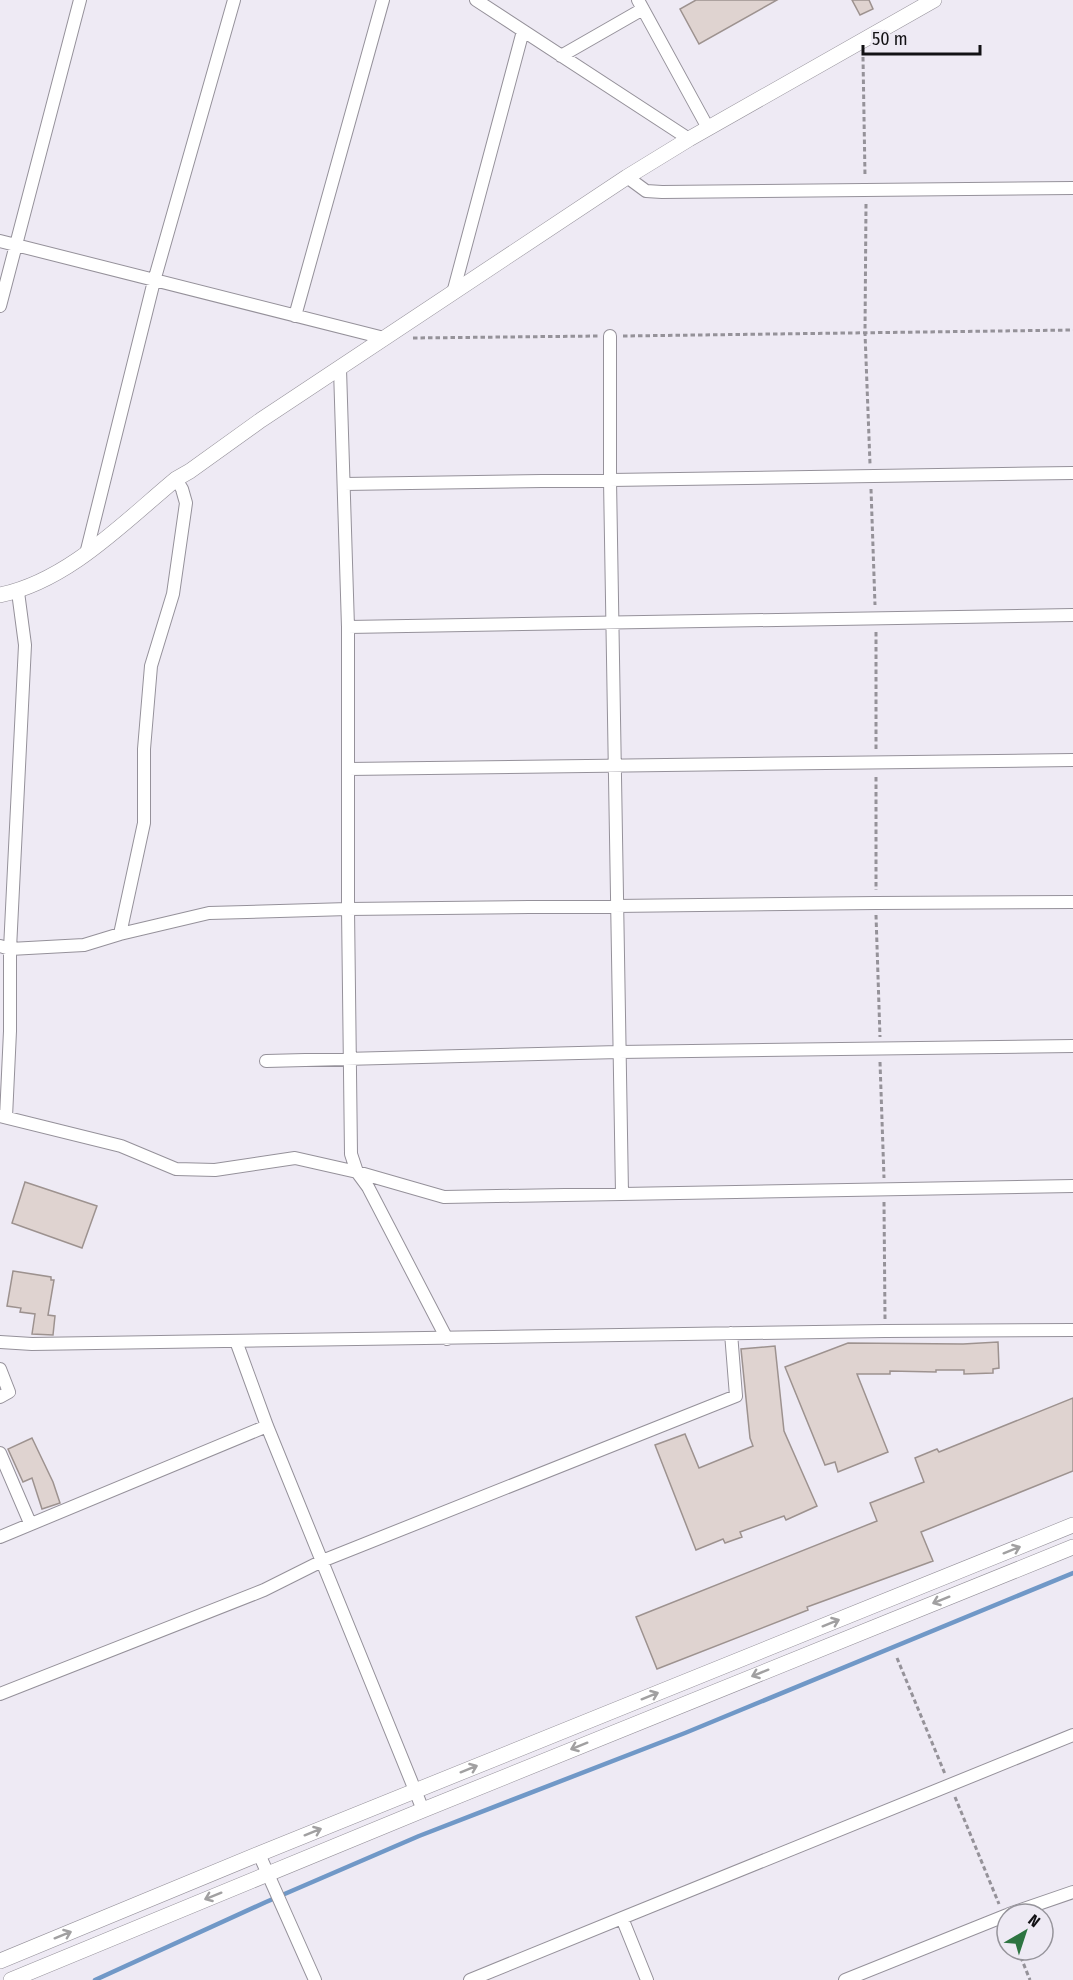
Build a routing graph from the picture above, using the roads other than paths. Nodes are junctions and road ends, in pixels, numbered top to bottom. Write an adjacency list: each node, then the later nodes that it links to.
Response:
1 (80, 0): 14 (street)
2 (234, 0): 15 (street)
3 (383, 0): 18 (street)
4 (476, 0): 7 (street)
5 (934, 0): 9 (street)
6 (641, 5): 8 (street); 9 (street)
7 (523, 31): 8 (street); 16 (street)
8 (561, 56): 10 (street)
9 (708, 128): 10 (street)
10 (689, 139): 11 (street)
11 (627, 177): 12 (street); 16 (street)
12 (1073, 188)
13 (0, 241): 14 (street)
14 (15, 245): 15 (street); 17 (street)
15 (154, 281): 18 (street); 26 (street)
16 (453, 293): 20 (street)
17 (0, 306)
18 (295, 316): 20 (street)
19 (610, 336): 24 (street)
20 (384, 338): 21 (street)
21 (340, 369): 23 (street); 25 (street)
22 (1073, 473): 24 (street)
23 (176, 479): 26 (street); 38 (street)
24 (610, 480): 25 (street); 30 (street)
25 (344, 484): 31 (street)
26 (86, 554): 27 (street)
27 (18, 592): 28 (street); 39 (street)
28 (0, 596)
29 (1073, 615): 30 (street)
30 (614, 622): 31 (street); 33 (street)
31 (348, 627): 34 (street)
32 (1073, 760): 33 (street)
33 (615, 766): 34 (street); 36 (street)
34 (348, 769): 37 (street)
35 (1073, 902): 36 (street)
36 (616, 906): 37 (street); 41 (street)
37 (348, 909): 38 (street); 42 (street)
38 (120, 934): 39 (street)
39 (5, 947): 44 (street)
40 (1073, 1046): 41 (street)
41 (619, 1052): 42 (street); 47 (street)
42 (350, 1058): 43 (street); 45 (street)
43 (266, 1061)
44 (3, 1117): 45 (street)
45 (357, 1172): 47 (street); 50 (street)
46 (1073, 1186): 47 (street)
47 (622, 1194)
48 (1073, 1330): 49 (street)
49 (731, 1333): 50 (street); 61 (street)
50 (447, 1339): 51 (street)
51 (236, 1341): 52 (street); 55 (street)
52 (0, 1342)
53 (0, 1369): 54 (street)
54 (0, 1396)
55 (267, 1426): 57 (street); 61 (street)
56 (0, 1453): 57 (street)
57 (30, 1523): 59 (street)
58 (1073, 1525): 64 (street, one-way to 58)
59 (0, 1537)
60 (1073, 1546): 65 (street, one-way to 65)
61 (322, 1561): 62 (street); 64 (street)
62 (0, 1694)
63 (1073, 1735): 70 (street)
64 (415, 1791): 65 (street); 66 (street, one-way to 64)
65 (423, 1810): 67 (street)
66 (259, 1854): 67 (street); 72 (street, one-way to 66)
67 (267, 1874): 73 (street, one-way to 73); 74 (street)
68 (1073, 1892): 69 (street)
69 (1044, 1902)
70 (622, 1918): 75 (street); 76 (street)
71 (995, 1920): 77 (street)
72 (4, 1959): 73 (street)
73 (15, 1979)
74 (315, 1980)
75 (471, 1980)
76 (647, 1980)
77 (845, 1980)

